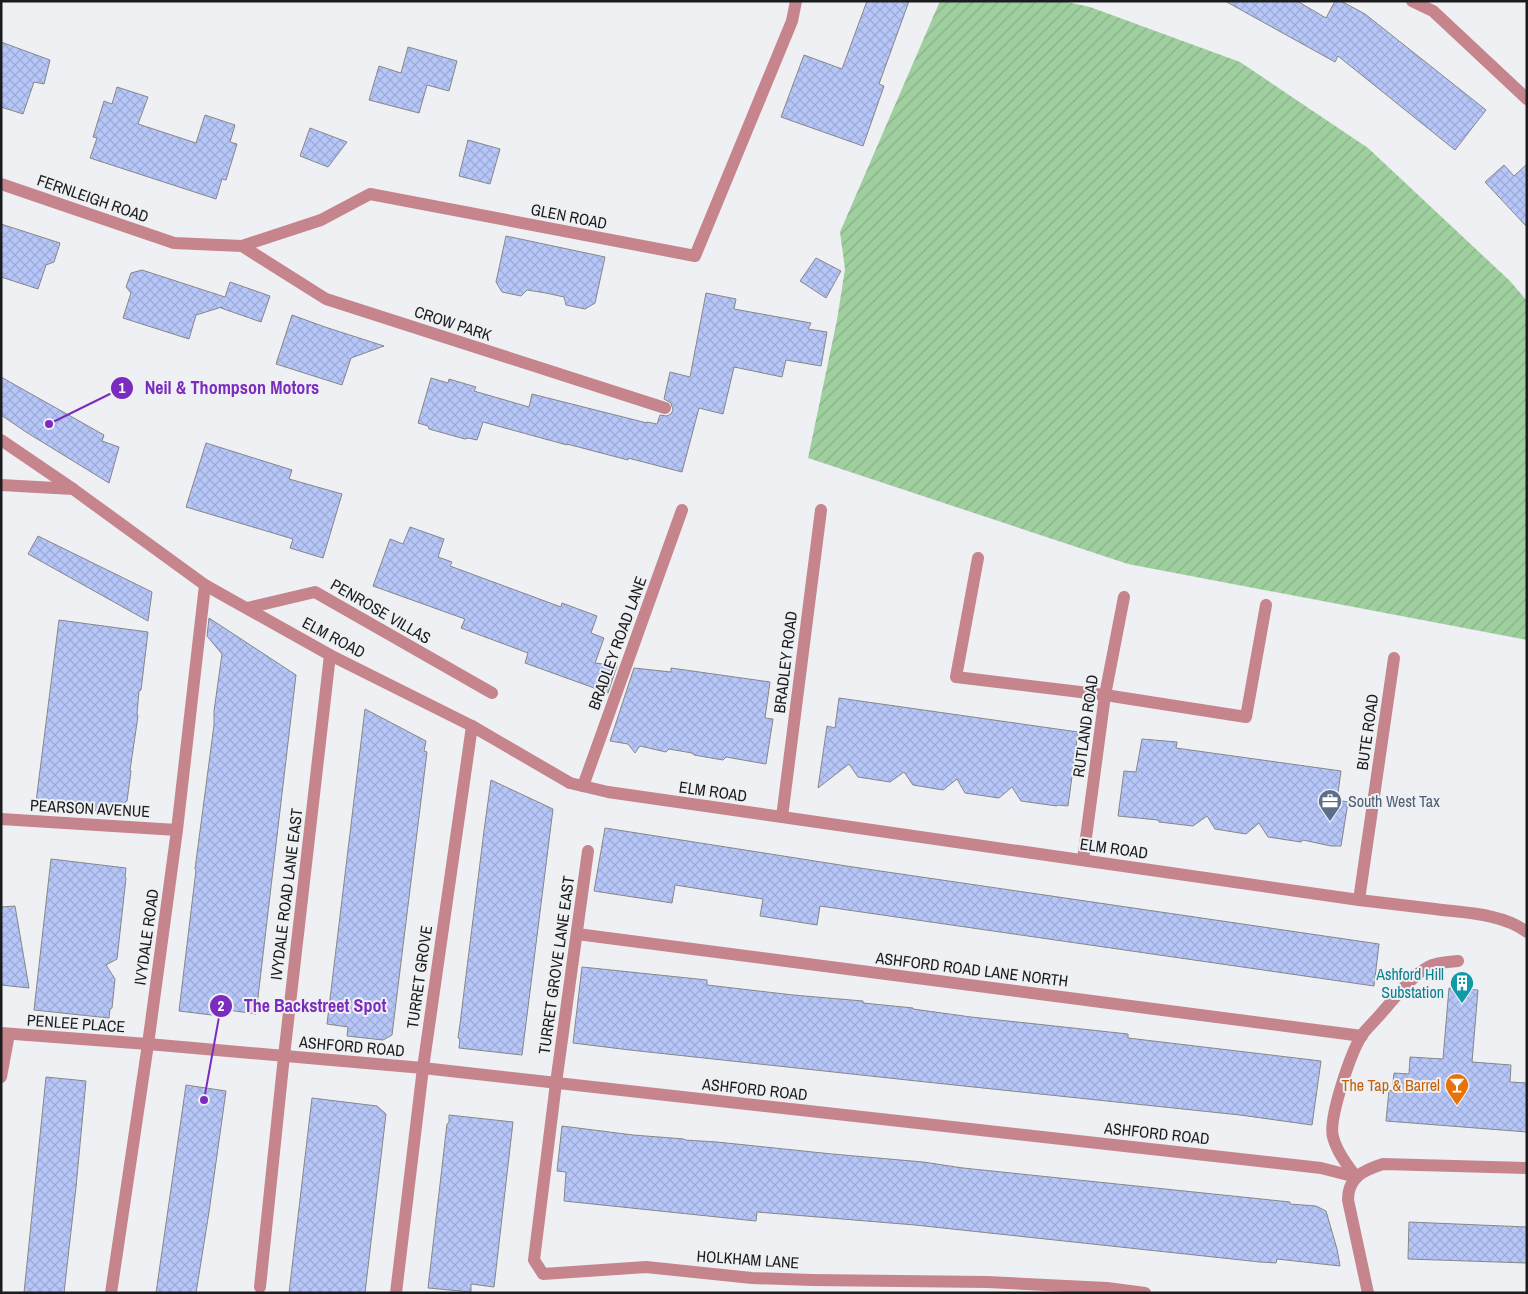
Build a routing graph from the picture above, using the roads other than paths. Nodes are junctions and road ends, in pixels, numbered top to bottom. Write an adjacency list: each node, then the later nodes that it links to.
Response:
1 (796, 1): 7 (street, GLEN ROAD)
2 (1412, 1): 3 (street)
3 (1434, 6): 4 (street)
4 (1527, 99)
5 (1, 184): 6 (street, FERNLEIGH ROAD)
6 (174, 243): 7 (street, GLEN ROAD)
7 (242, 246): 8 (street, CROW PARK)
8 (665, 408)
9 (1, 440): 11 (street, ELM ROAD)
10 (1, 484): 11 (street)
11 (73, 488): 15 (street, ELM ROAD)
12 (682, 510): 24 (street, BRADLEY ROAD LANE)
13 (821, 510): 25 (street, BRADLEY ROAD)
14 (978, 558): 22 (street)
15 (205, 585): 18 (street, ELM ROAD); 27 (street, IVYDALE ROAD)
16 (1124, 597): 22 (street, RUTLAND ROAD)
17 (1266, 605): 22 (street)
18 (247, 608): 19 (street, ELM ROAD); 21 (street, PENROSE VILLAS)
19 (330, 655): 23 (street, ELM ROAD); 37 (street, IVYDALE ROAD LANE EAST)
20 (1394, 658): 30 (street, BUTE ROAD)
21 (492, 693)
22 (1104, 696): 29 (street, RUTLAND ROAD)
23 (472, 726): 24 (street, ELM ROAD); 38 (street, TURRET GROVE)
24 (584, 786): 25 (street, ELM ROAD)
25 (782, 817): 29 (street, ELM ROAD)
26 (1, 819): 27 (street, PEARSON AVENUE)
27 (177, 830): 36 (street, IVYDALE ROAD)
28 (588, 851): 32 (street, TURRET GROVE LANE EAST)
29 (1083, 860): 30 (street, ELM ROAD)
30 (1358, 900): 31 (street, ELM ROAD)
31 (1527, 932)
32 (577, 934): 35 (street, ASHFORD ROAD LANE NORTH); 40 (street, TURRET GROVE LANE EAST)
33 (1458, 961): 35 (street)
34 (5, 1034): 36 (street, PENLEE PLACE); 39 (street)
35 (1362, 1036): 42 (street)
36 (148, 1044): 37 (street, ASHFORD ROAD); 44 (street, IVYDALE ROAD)
37 (284, 1056): 38 (street, ASHFORD ROAD); 43 (street, IVYDALE ROAD LANE EAST)
38 (423, 1068): 40 (street, ASHFORD ROAD); 45 (street, TURRET GROVE)
39 (1, 1077)
40 (556, 1083): 42 (street, ASHFORD ROAD); 46 (street, HOLKHAM LANE)
41 (1527, 1168): 42 (street)
42 (1356, 1177): 47 (street)
43 (260, 1287)
44 (111, 1293)
45 (396, 1293)
46 (1145, 1293)
47 (1368, 1293)

